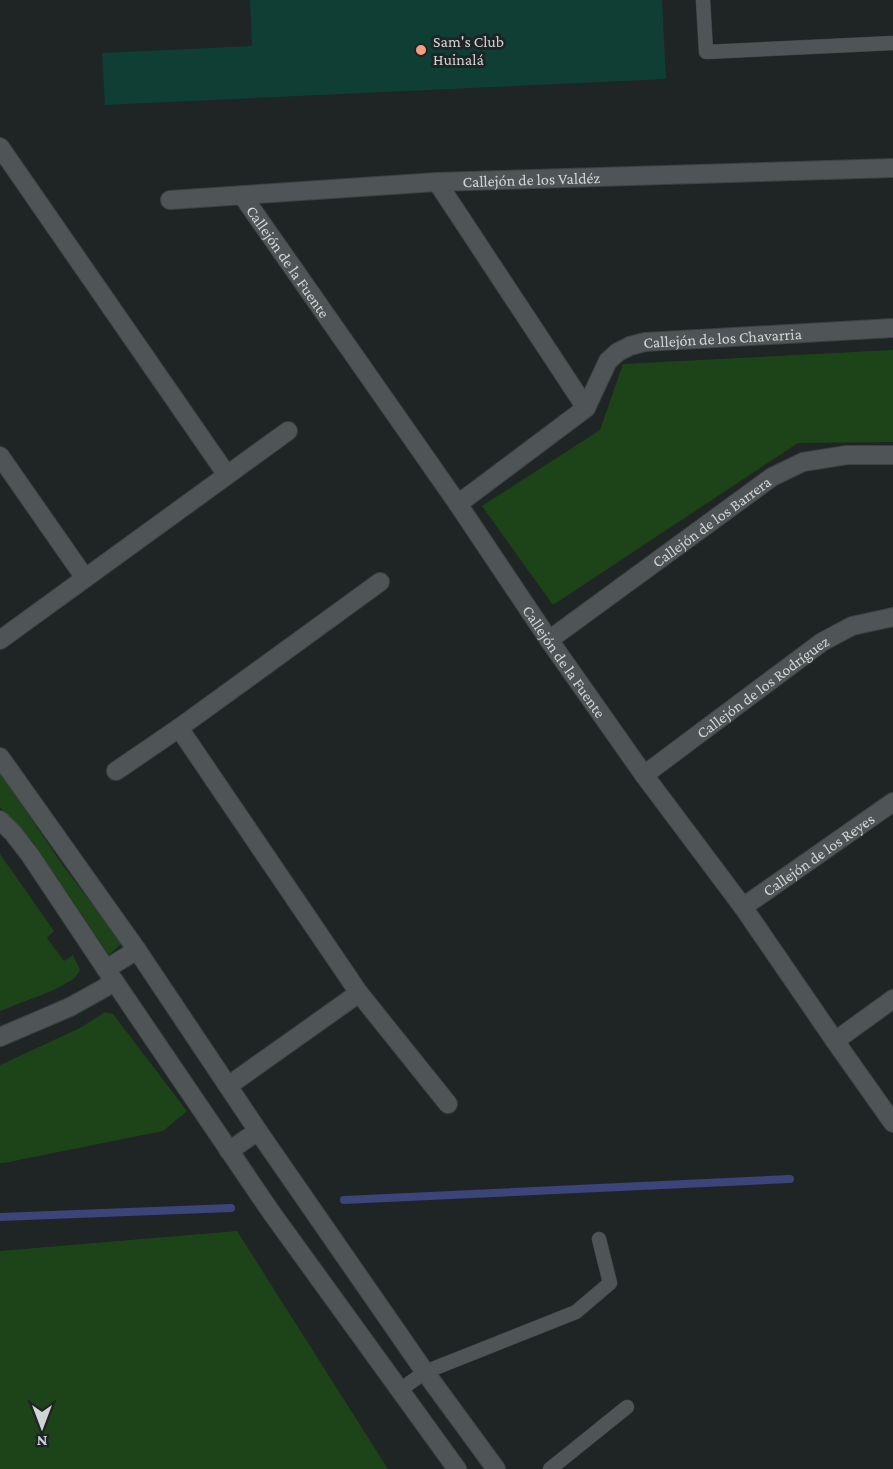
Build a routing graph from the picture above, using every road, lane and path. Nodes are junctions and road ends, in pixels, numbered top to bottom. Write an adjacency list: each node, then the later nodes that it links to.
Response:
1 (703, 0): 2 (lane)
2 (893, 43)
3 (0, 147): 13 (street)
4 (893, 168): 5 (street, Callejón de los Valdéz)
5 (437, 182): 6 (street, Callejón de los Valdéz); 9 (street)
6 (243, 195): 7 (street, Callejón de los Valdéz); 14 (street, Callejón de la Fuente)
7 (171, 200)
8 (893, 328): 9 (street, Callejón de los Chavarria)
9 (586, 408): 14 (street, Callejón de los Chavarria)
10 (288, 431): 13 (street)
11 (893, 455): 19 (street, Callejón de los Barrera)
12 (0, 456): 15 (street)
13 (227, 475): 15 (street)
14 (459, 504): 19 (street, Callejón de la Fuente)
15 (85, 579): 18 (street)
16 (380, 582): 20 (street)
17 (893, 616): 23 (street, Callejón de los Rodríguez)
18 (0, 640)
19 (549, 640): 23 (street, Callejón de la Fuente)
20 (179, 728): 22 (street); 29 (street)
21 (0, 757): 27 (street)
22 (116, 771)
23 (644, 775): 26 (street, Callejón de la Fuente)
24 (893, 802): 26 (street, Callejón de los Reyes)
25 (0, 820): 28 (street)
26 (743, 907): 32 (street, Callejón de la Fuente)
27 (137, 950): 28 (street); 33 (street)
28 (110, 976): 31 (street); 37 (street)
29 (359, 993): 33 (street); 34 (street)
30 (893, 999): 32 (street)
31 (0, 1037)
32 (835, 1041): 35 (street, Callejón de la Fuente)
33 (228, 1086): 36 (street)
34 (448, 1104)
35 (893, 1123)
36 (258, 1131): 37 (street); 39 (street)
37 (230, 1151): 40 (street)
38 (599, 1239): 39 (lane)
39 (425, 1372): 40 (lane); 43 (street)
40 (400, 1390): 42 (street)
41 (627, 1407): 44 (lane)
42 (458, 1469)
43 (496, 1469)
44 (550, 1469)

